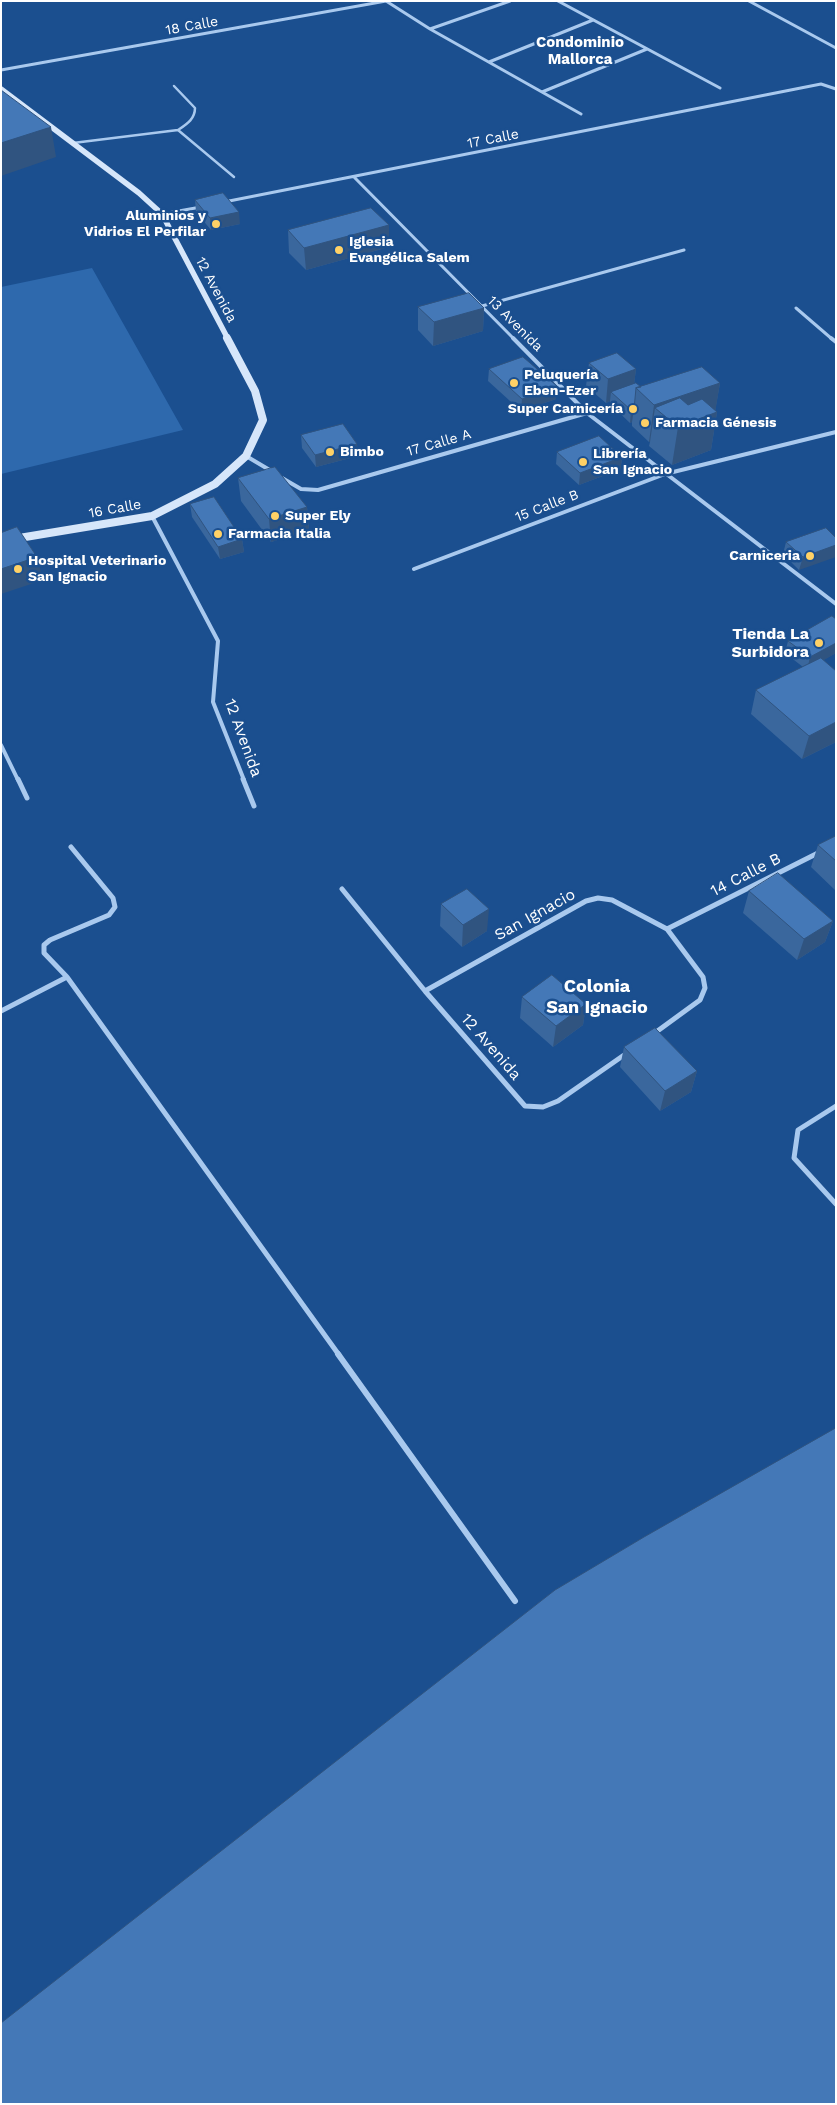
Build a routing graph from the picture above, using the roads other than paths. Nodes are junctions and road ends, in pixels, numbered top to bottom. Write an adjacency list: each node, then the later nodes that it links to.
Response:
1 (386, 1): 6 (street); 10 (street, 18 Calle)
2 (510, 1): 6 (street)
3 (558, 1): 5 (street)
4 (749, 1): 7 (street)
5 (593, 20): 8 (street); 9 (street)
6 (430, 29): 9 (street)
7 (836, 48)
8 (647, 49): 12 (street); 15 (street)
9 (489, 62): 15 (street)
10 (1, 70)
11 (174, 86): 17 (lane)
12 (720, 88)
13 (1, 89): 18 (main road, 12 Avenida)
14 (836, 89): 20 (street, 17 Calle)
15 (542, 92): 16 (street)
16 (582, 114)
17 (178, 130): 18 (lane); 19 (lane)
18 (73, 143): 23 (main road, 12 Avenida)
19 (234, 177)
20 (354, 177): 21 (street, 17 Calle); 25 (street, 13 Avenida)
21 (220, 203)
22 (210, 205): 23 (street)
23 (162, 214): 30 (main road, 12 Avenida)
24 (684, 250): 25 (street)
25 (482, 306): 28 (street, 13 Avenida)
26 (796, 308): 27 (street)
27 (836, 342)
28 (588, 412): 30 (street, 17 Calle A); 31 (street, 13 Avenida)
29 (836, 432): 31 (street, 15 Calle B)
30 (246, 456): 32 (main road, 16 Calle)
31 (665, 474): 34 (street, 15 Calle B); 35 (street, 13 Avenida)
32 (152, 516): 33 (main road, 16 Calle); 38 (street, 12 Avenida)
33 (1, 541)
34 (414, 569)
35 (836, 604)
36 (1, 745): 37 (street)
37 (27, 798)
38 (254, 806)
39 (71, 847): 43 (street)
40 (827, 848): 42 (street, 14 Calle B)
41 (342, 889): 44 (street, 12 Avenida)
42 (667, 929): 44 (street, San Ignacio); 46 (street, San Ignacio)
43 (67, 978): 45 (street); 50 (street)
44 (425, 991): 47 (street, 12 Avenida)
45 (1, 1011)
46 (645, 1040)
47 (629, 1051)
48 (836, 1106): 49 (street)
49 (836, 1204)
50 (515, 1601)

